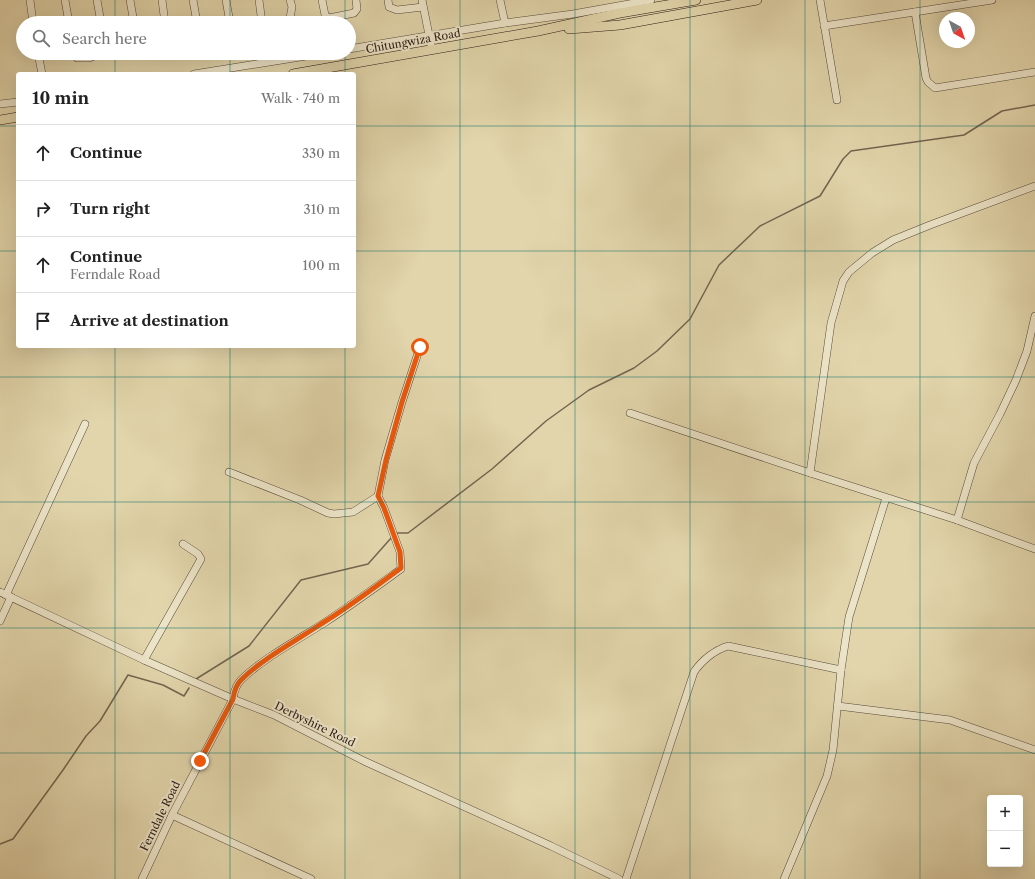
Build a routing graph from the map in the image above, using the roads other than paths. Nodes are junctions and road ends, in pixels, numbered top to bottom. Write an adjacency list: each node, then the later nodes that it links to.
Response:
1 (30, 0): 21 (street)
2 (65, 0): 22 (street)
3 (97, 0): 23 (street)
4 (130, 0): 24 (street)
5 (162, 0): 25 (street)
6 (193, 0): 26 (street)
7 (226, 0): 27 (street)
8 (259, 0): 28 (street)
9 (290, 0): 29 (street)
10 (322, 0): 30 (street)
11 (356, 0): 31 (street)
12 (388, 0): 19 (street)
13 (500, 0): 32 (street)
14 (651, 0): 32 (street)
15 (696, 0): 34 (main road)
16 (757, 0): 34 (main road)
17 (820, 0): 33 (street)
18 (992, 0): 20 (street)
19 (423, 3): 35 (street)
20 (915, 12): 33 (street); 43 (street)
21 (33, 16)
22 (68, 16)
23 (100, 16)
24 (133, 16)
25 (164, 16)
26 (196, 16)
27 (229, 16)
28 (261, 16)
29 (290, 16)
30 (326, 16)
31 (339, 16)
32 (505, 23): 35 (street)
33 (824, 26): 44 (street)
34 (538, 31): 37 (main road, Chitungwiza Road)
35 (429, 35): 36 (street); 37 (street)
36 (356, 48)
37 (432, 50): 42 (main road, Chitungwiza Road)
38 (39, 60): 40 (street)
39 (281, 60): 41 (street)
40 (42, 72)
41 (206, 72)
42 (304, 72)
43 (1035, 72)
44 (837, 100)
45 (16, 102): 46 (street)
46 (0, 104)
47 (16, 117): 48 (main road)
48 (0, 120)
49 (1035, 186): 55 (street)
50 (1035, 316): 58 (street)
51 (420, 347): 56 (street)
52 (630, 413): 55 (street)
53 (85, 424): 61 (street)
54 (229, 472): 56 (street)
55 (810, 473): 57 (street)
56 (378, 496): 65 (street, Ferndale Road)
57 (886, 498): 58 (street); 64 (street)
58 (957, 520): 60 (street)
59 (183, 544): 63 (street)
60 (1035, 549)
61 (6, 595): 62 (street); 63 (street, Derbyshire Road)
62 (0, 621)
63 (144, 660): 65 (street, Derbyshire Road)
64 (841, 670): 66 (street); 72 (street)
65 (233, 699): 68 (street, Ferndale Road); 71 (street, Derbyshire Road)
66 (838, 706): 67 (street); 73 (street)
67 (1035, 750)
68 (172, 815): 69 (street, Ferndale Road); 70 (street)
69 (142, 879)
70 (312, 879)
71 (619, 879)
72 (626, 879)
73 (784, 879)

